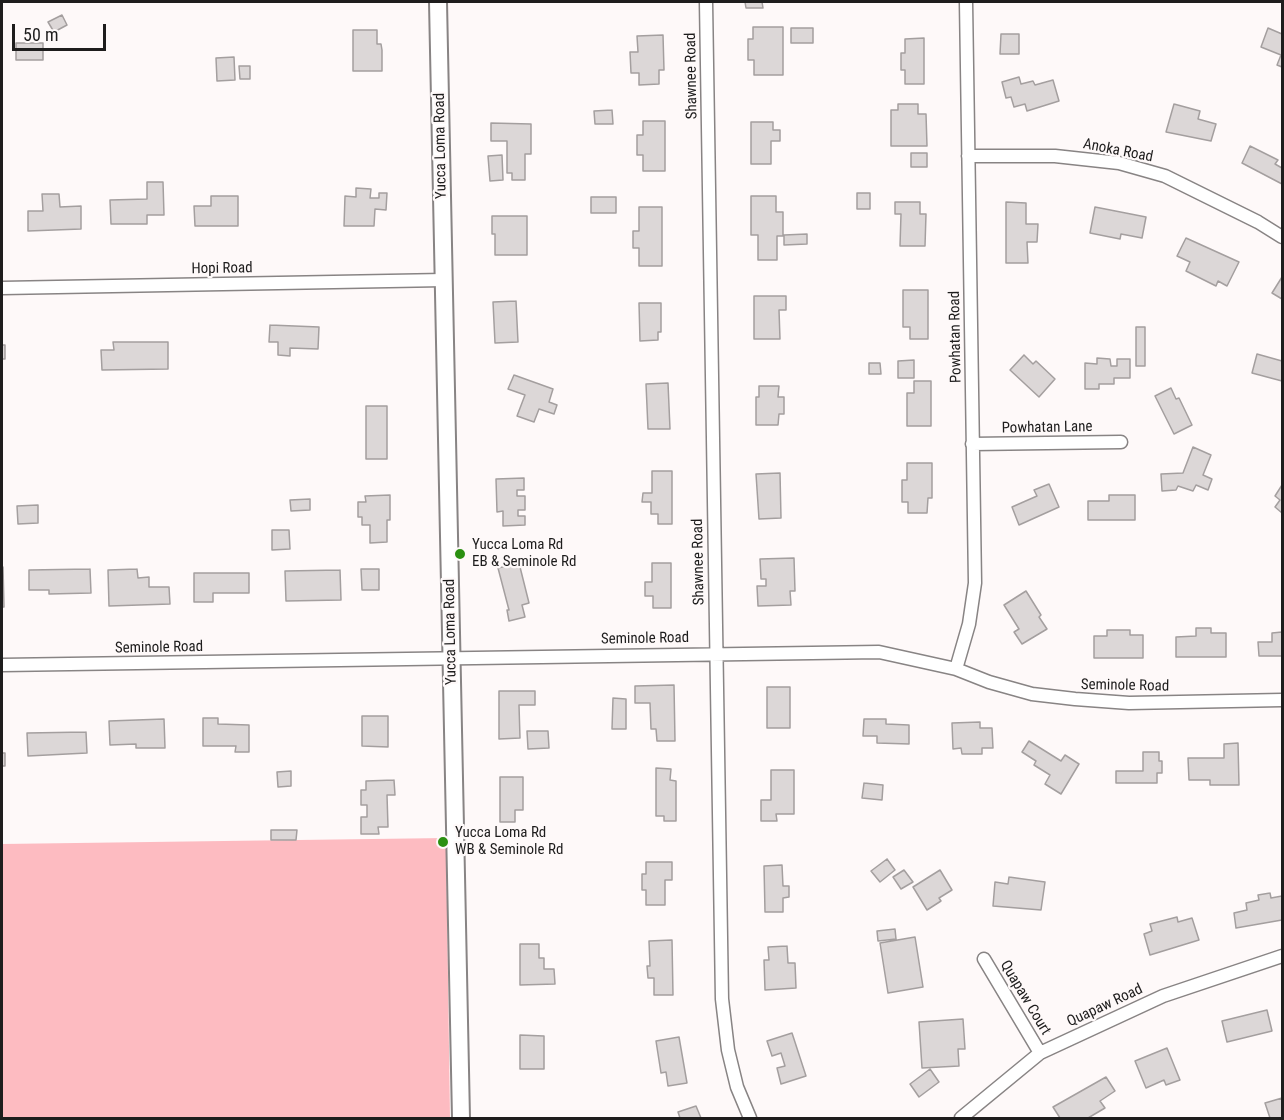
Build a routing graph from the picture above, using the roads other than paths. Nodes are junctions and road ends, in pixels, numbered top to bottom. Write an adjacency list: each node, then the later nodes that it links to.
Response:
1 (438, 2): 6 (main road, Yucca Loma Road)
2 (706, 2): 10 (street, Shawnee Road)
3 (966, 2): 4 (street, Powhatan Road)
4 (968, 156): 5 (street, Anoka Road); 9 (street, Powhatan Road)
5 (1282, 237)
6 (444, 280): 7 (street, Hopi Road); 11 (main road, Yucca Loma Road)
7 (2, 288)
8 (1121, 442): 9 (street, Powhatan Lane)
9 (972, 444): 13 (street, Powhatan Road)
10 (715, 653): 11 (street, Seminole Road); 13 (street, Seminole Road); 19 (street, Shawnee Road)
11 (451, 657): 12 (street, Seminole Road); 18 (main road, Yucca Loma Road)
12 (2, 665)
13 (956, 669): 14 (street, Seminole Road)
14 (1282, 700)
15 (1282, 956): 17 (street, Quapaw Road)
16 (984, 959): 17 (street, Quapaw Court)
17 (1040, 1053): 20 (street, Quapaw Road)
18 (460, 1119)
19 (750, 1119)
20 (961, 1119)

